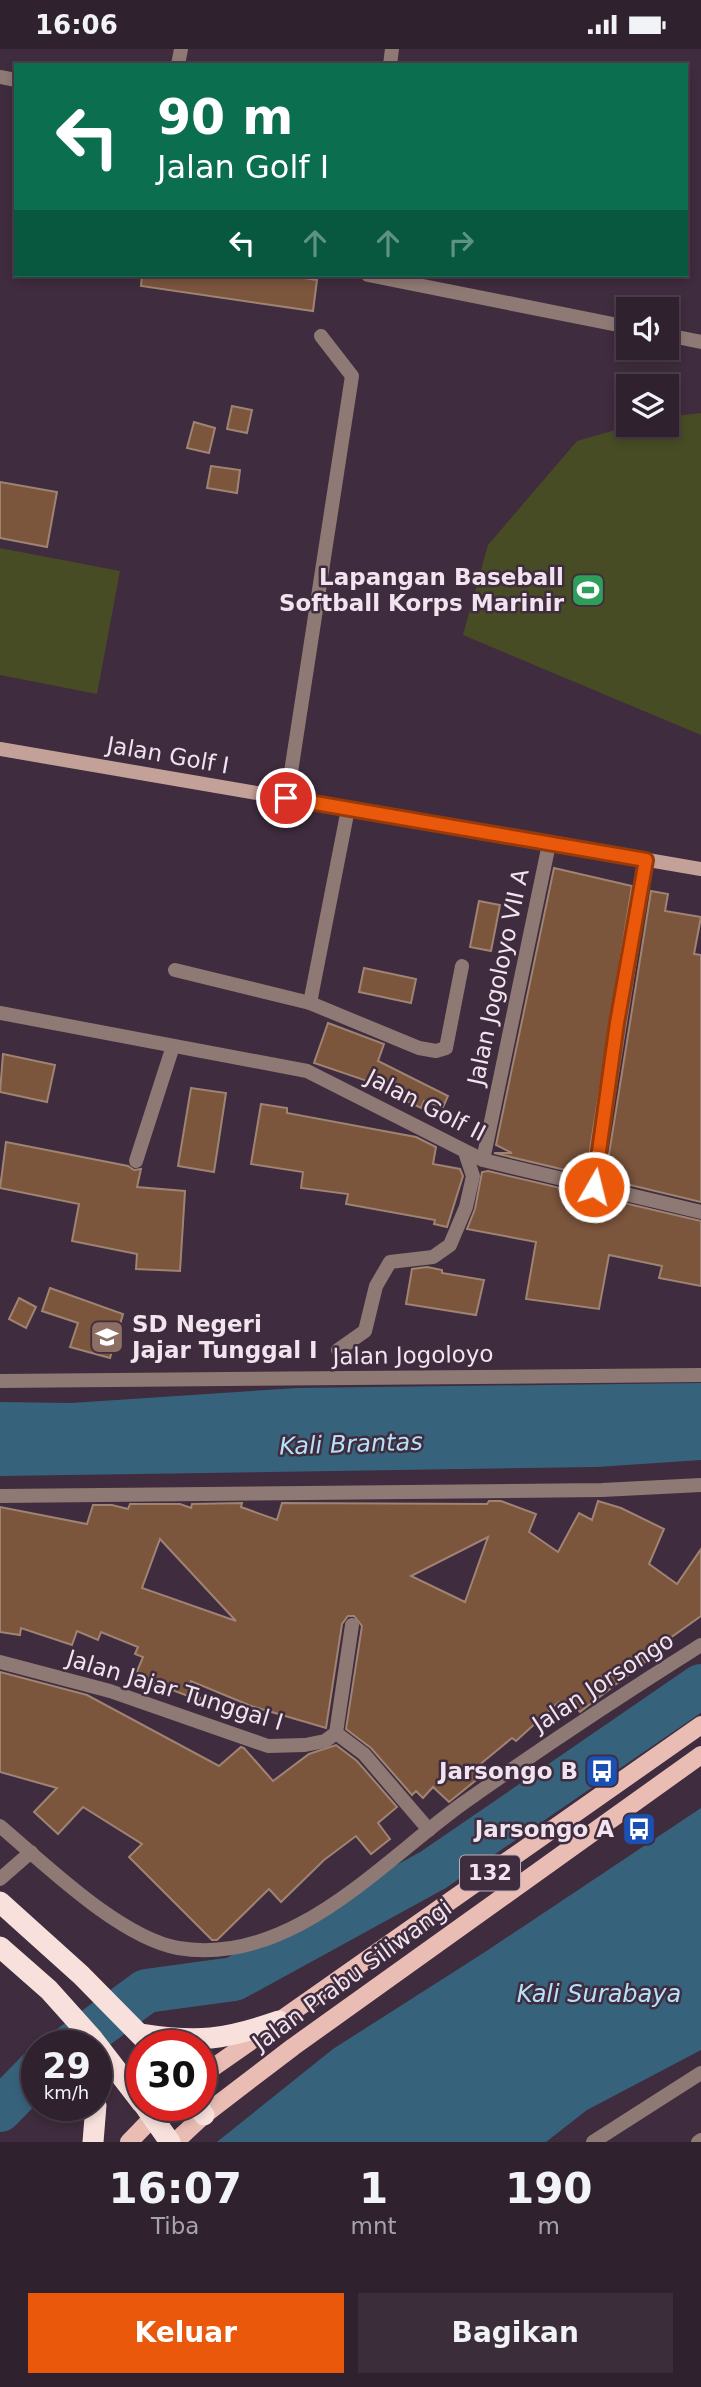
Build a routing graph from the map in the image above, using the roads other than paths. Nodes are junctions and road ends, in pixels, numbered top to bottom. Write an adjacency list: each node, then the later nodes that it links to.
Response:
1 (378, 277): 2 (street)
2 (616, 325)
3 (321, 336): 7 (street)
4 (679, 337): 5 (street)
5 (701, 342)
6 (0, 749): 7 (main road, Jalan Golf I)
7 (286, 798): 8 (main road, Jalan Golf I)
8 (348, 809): 9 (main road, Jalan Golf I); 14 (street)
9 (549, 843): 10 (main road, Jalan Golf I); 18 (street, Jalan Jogoloyo VII A)
10 (646, 860): 11 (main road, Jalan Golf I); 20 (street)
11 (701, 869)
12 (462, 966): 14 (street)
13 (175, 970): 14 (street)
14 (310, 1003)
15 (0, 1013): 16 (street, Jalan Golf II)
16 (173, 1046): 17 (street, Jalan Golf II); 19 (street)
17 (465, 1152): 18 (street, Jalan Golf II); 22 (street)
18 (483, 1160): 20 (street, Jalan Golf II)
19 (136, 1161)
20 (594, 1187): 21 (street, Jalan Golf II)
21 (701, 1212)
22 (338, 1350)
23 (701, 1375): 24 (street, Jalan Jogoloyo)
24 (0, 1381)
25 (701, 1485): 26 (street)
26 (0, 1496)
27 (352, 1625): 31 (street)
28 (701, 1645): 34 (street, Jalan Jorsongo)
29 (0, 1662): 31 (street, Jalan Jajar Tunggal I)
30 (701, 1725): 39 (main road, Jalan Prabu Siliwangi / 132)
31 (335, 1733): 34 (street)
32 (701, 1755): 47 (main road, Jalan Prabu Siliwangi / 132)
33 (0, 1826): 35 (street, Jalan Jorsongo)
34 (429, 1830): 35 (street, Jalan Jorsongo)
35 (31, 1852): 36 (street)
36 (0, 1879)
37 (0, 1902): 41 (highway)
38 (0, 1947): 40 (highway)
39 (279, 2021): 42 (highway); 44 (main road, Jalan Prabu Siliwangi / 132)
40 (84, 2030)
41 (136, 2030)
42 (217, 2039)
43 (112, 2063): 46 (highway)
44 (217, 2065)
45 (701, 2073): 56 (street)
46 (126, 2078)
47 (217, 2099)
48 (95, 2121): 52 (highway)
49 (142, 2121): 53 (main road)
50 (159, 2121): 54 (highway)
51 (192, 2121): 55 (main road, Jalan Prabu Siliwangi)
52 (93, 2142)
53 (129, 2142)
54 (170, 2142)
55 (175, 2142)
56 (593, 2142)

